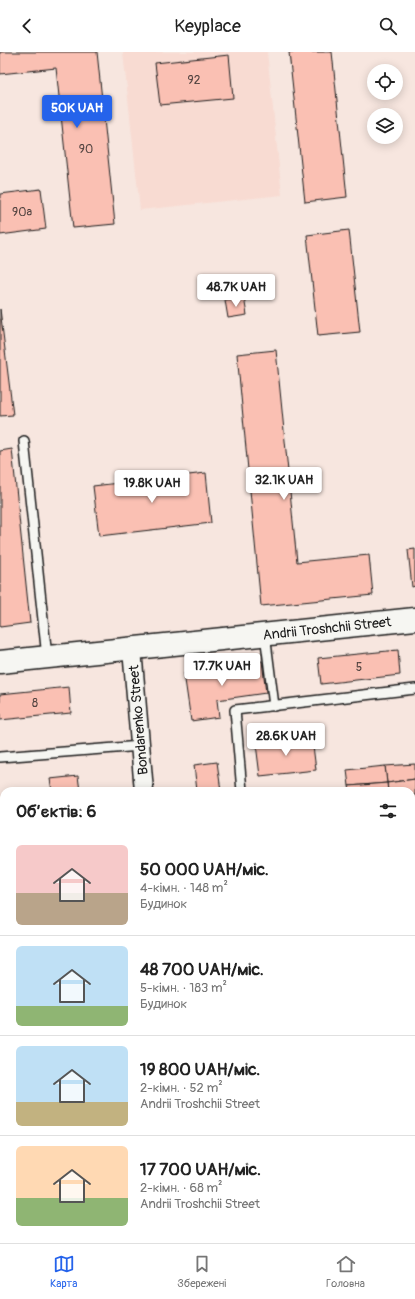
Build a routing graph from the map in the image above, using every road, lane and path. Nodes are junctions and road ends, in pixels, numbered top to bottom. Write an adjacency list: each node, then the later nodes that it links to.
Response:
1 (24, 441): 5 (lane)
2 (415, 619): 3 (street, Andrii Troshchii Street)
3 (265, 634): 4 (street, Andrii Troshchii Street); 8 (lane)
4 (132, 649): 5 (street, Andrii Troshchii Street); 9 (street, Bondarenko Street)
5 (47, 658): 6 (street, Andrii Troshchii Street)
6 (0, 662)
7 (415, 689): 8 (lane)
8 (274, 706): 12 (lane)
9 (141, 746): 10 (lane); 11 (street, Bondarenko Street)
10 (0, 757)
11 (144, 787)
12 (242, 787)

